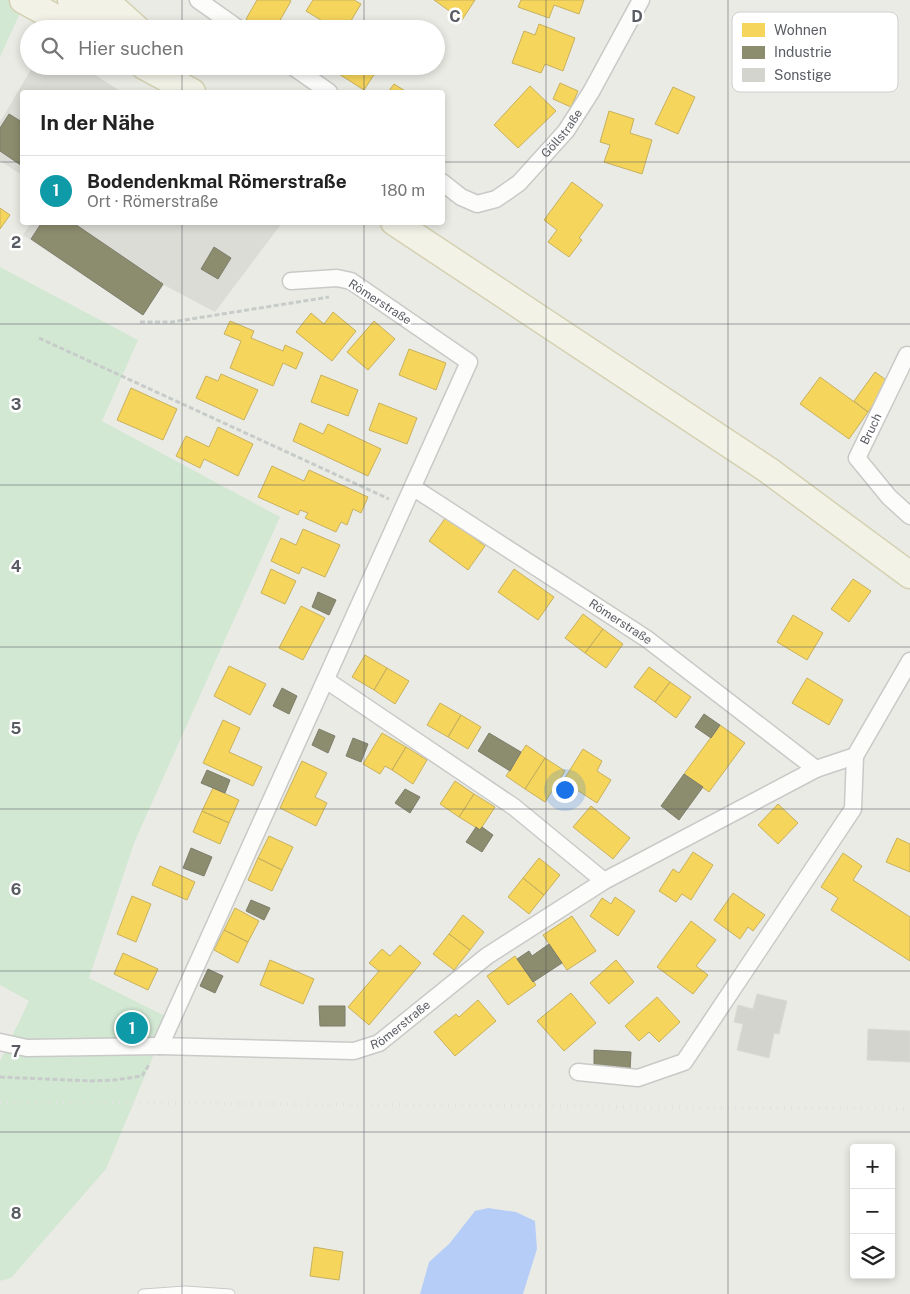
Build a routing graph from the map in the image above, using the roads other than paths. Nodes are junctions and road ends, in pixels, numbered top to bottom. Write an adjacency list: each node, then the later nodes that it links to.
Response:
1 (23, 0): 6 (main road)
2 (71, 0): 7 (main road)
3 (105, 0): 8 (main road)
4 (198, 0): 9 (street)
5 (641, 0): 18 (street, Göllstraße)
6 (60, 20)
7 (99, 20)
8 (127, 20)
9 (226, 20)
10 (161, 75): 14 (main road)
11 (177, 75): 15 (main road)
12 (190, 75): 16 (main road)
13 (305, 75): 17 (street)
14 (188, 90)
15 (199, 90)
16 (207, 90)
17 (327, 90)
18 (445, 184)
19 (399, 225): 24 (main road)
20 (291, 281): 22 (street, Römerstraße)
21 (907, 355): 23 (street, Bruch)
22 (414, 488): 26 (street, Römerstraße); 28 (street, Römerstraße)
23 (910, 516)
24 (910, 575)
25 (910, 661): 27 (street)
26 (326, 680): 29 (street); 31 (street, Römerstraße)
27 (855, 756): 28 (street, Römerstraße); 32 (street)
28 (816, 769): 29 (street, Römerstraße)
29 (604, 881): 31 (street, Römerstraße)
30 (0, 1042): 31 (street, Römerstraße)
31 (160, 1046)
32 (578, 1072)
33 (143, 1294): 34 (lane)
34 (230, 1294)

